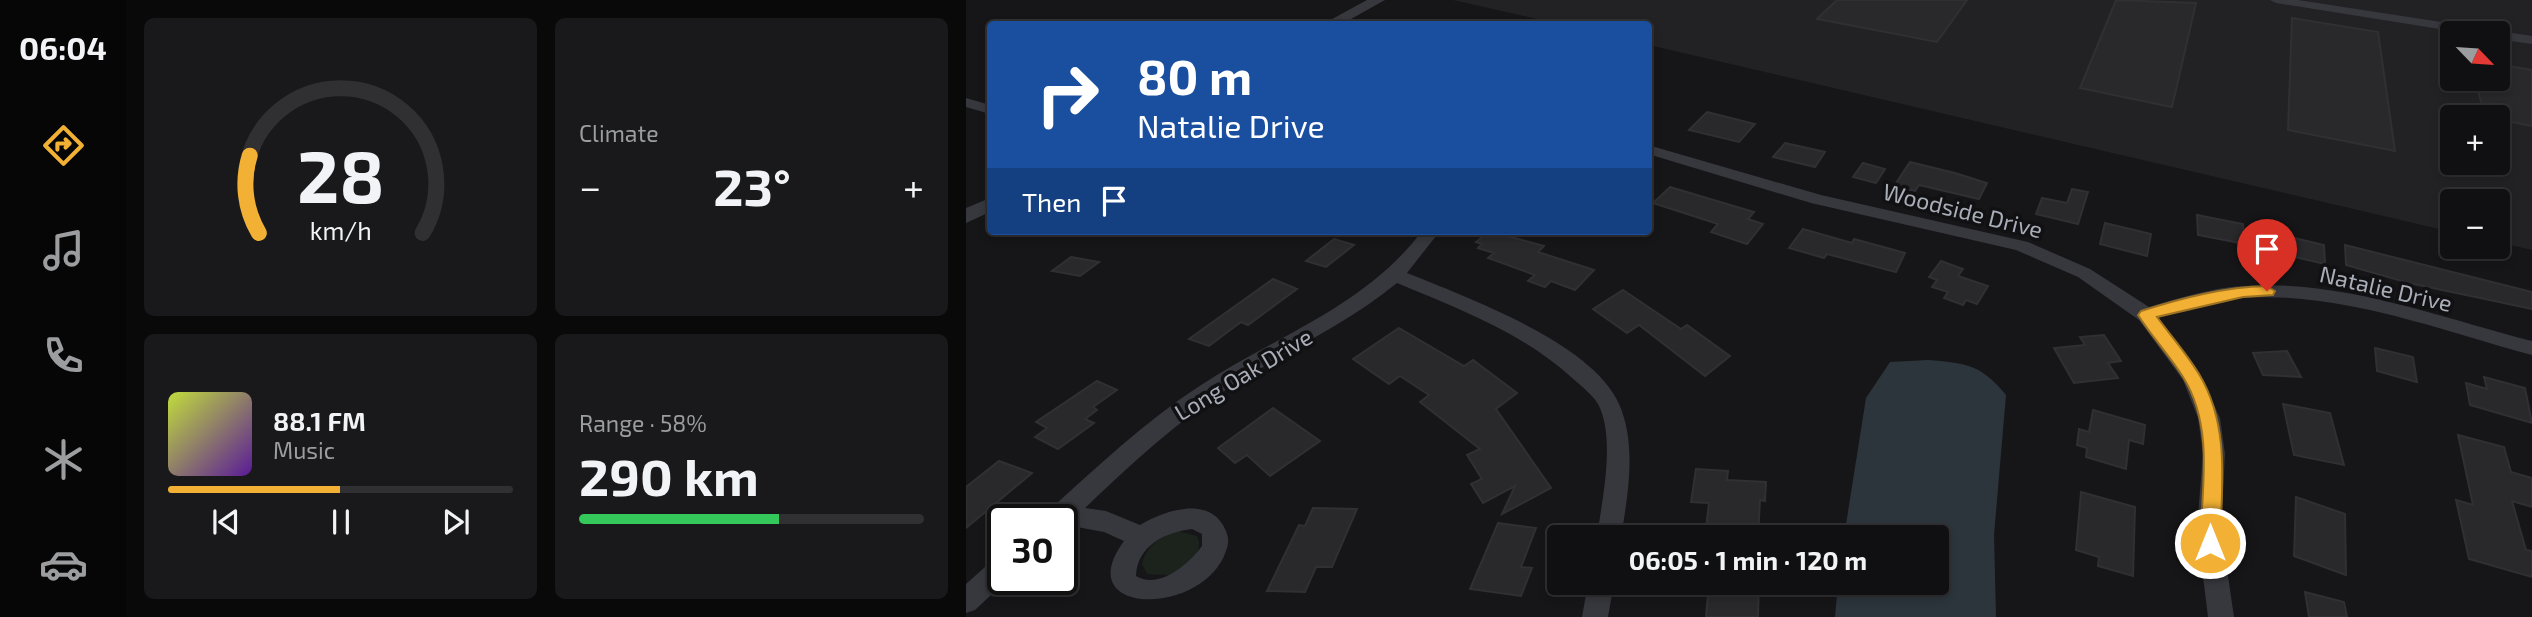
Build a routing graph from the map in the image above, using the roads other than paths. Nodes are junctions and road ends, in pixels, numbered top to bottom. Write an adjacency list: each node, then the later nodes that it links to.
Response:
1 (1378, 0): 3 (street)
2 (2276, 0): 4 (street)
3 (1337, 21)
4 (2440, 26)
5 (2510, 37): 6 (street)
6 (2532, 40)
7 (969, 105): 8 (street)
8 (987, 109)
9 (1652, 150): 14 (street, Woodside Drive)
10 (987, 206): 11 (street)
11 (966, 217)
12 (1429, 235): 13 (street, Long Oak Drive)
13 (1395, 275): 16 (street, Long Oak Drive); 18 (street)
14 (2146, 315): 15 (street, Natalie Drive); 24 (street, Woodside Drive)
15 (2532, 348)
16 (1072, 504)
17 (1078, 519): 19 (street)
18 (1610, 525)
19 (1143, 537)
20 (987, 582): 22 (street)
21 (1599, 595): 23 (street)
22 (966, 601)
23 (1595, 617)
24 (2221, 617)

